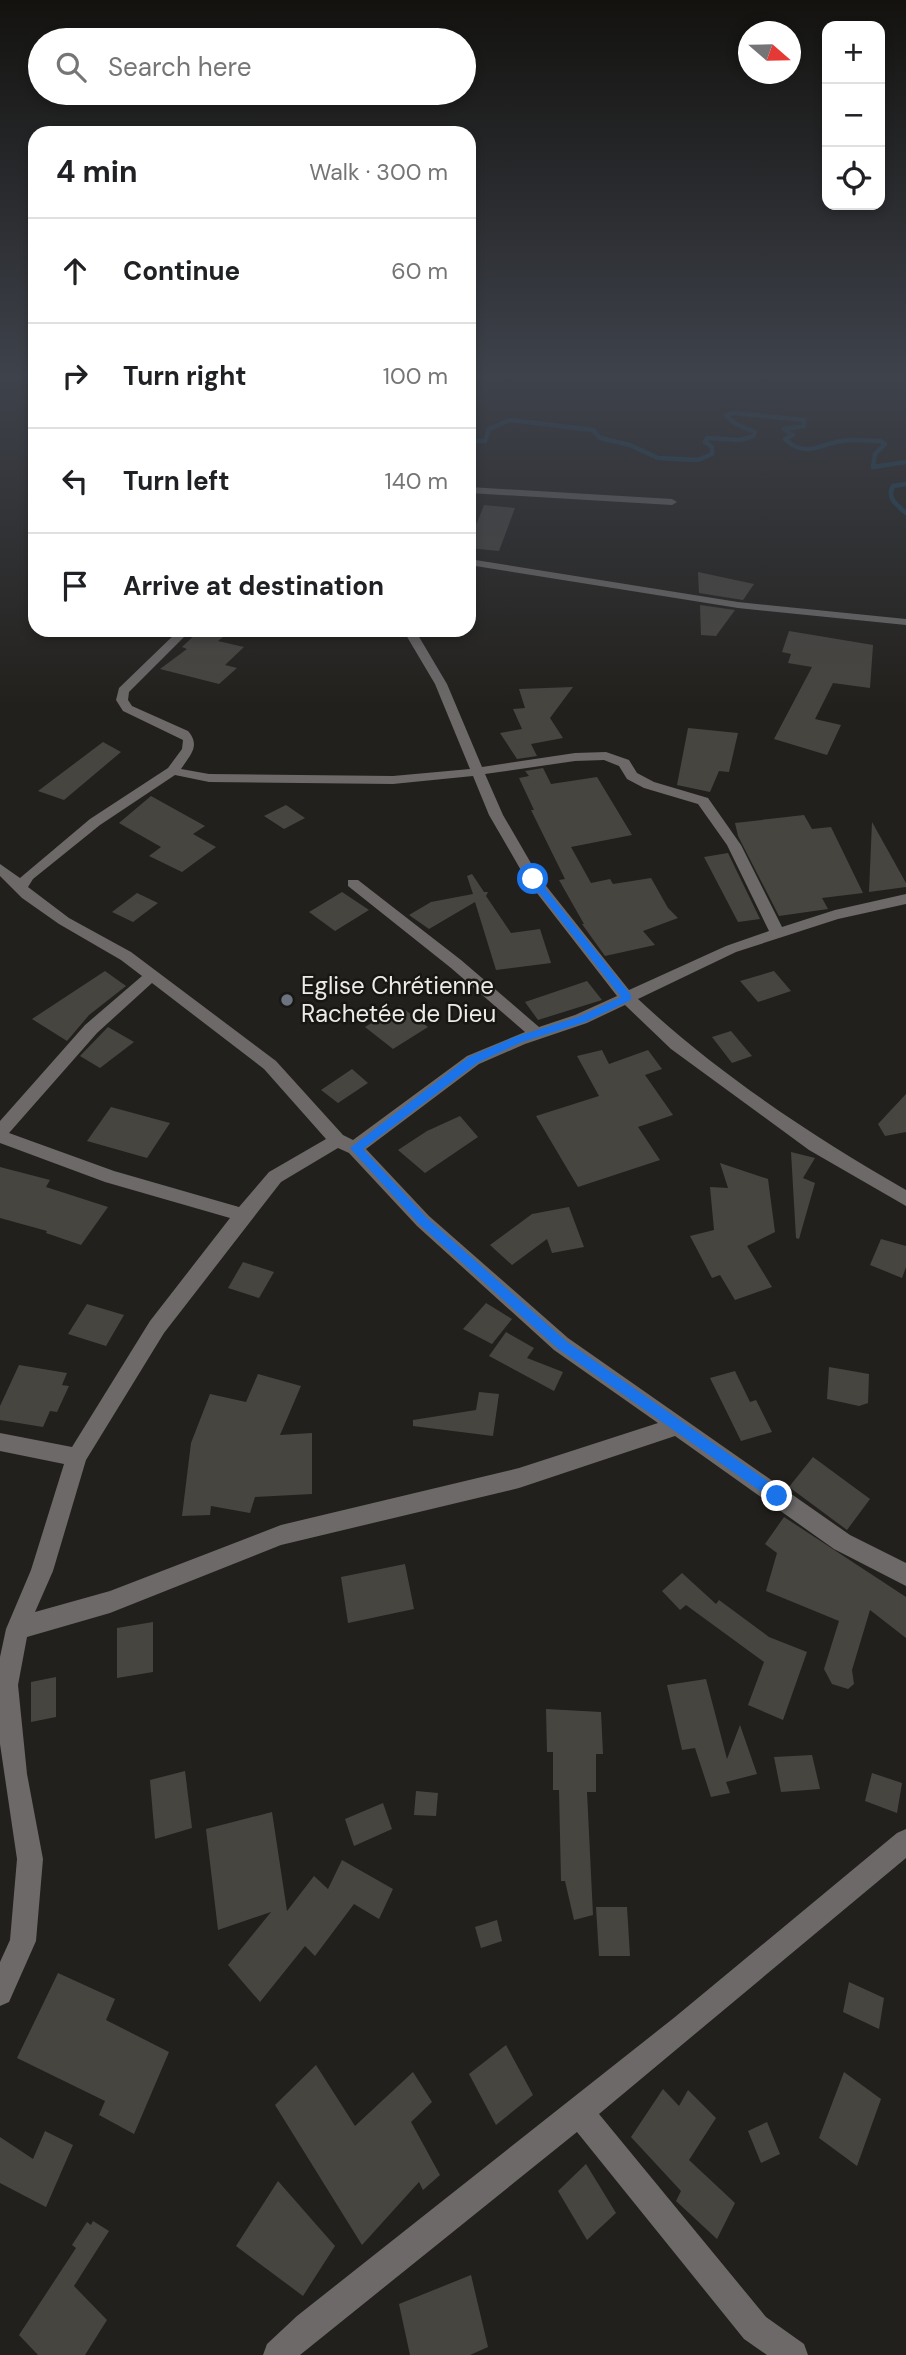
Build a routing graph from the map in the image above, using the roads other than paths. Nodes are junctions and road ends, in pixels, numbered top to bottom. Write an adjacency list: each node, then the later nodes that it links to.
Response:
1 (476, 490): 2 (street)
2 (672, 502)
3 (476, 563): 4 (street)
4 (906, 622)
5 (178, 637): 8 (street)
6 (413, 637): 7 (street)
7 (478, 769): 8 (street); 13 (street); 15 (street)
8 (173, 771): 11 (street)
9 (0, 868): 11 (street)
10 (354, 883): 16 (street)
11 (21, 887): 14 (street)
12 (906, 899): 13 (street)
13 (777, 932): 15 (street)
14 (151, 976): 17 (street); 18 (street)
15 (628, 998): 16 (street); 19 (street)
16 (536, 1033): 18 (street)
17 (0, 1134): 20 (street)
18 (346, 1144): 20 (street); 21 (street)
19 (906, 1199)
20 (243, 1215): 23 (street)
21 (675, 1427): 24 (street); 25 (street)
22 (0, 1442): 23 (street)
23 (77, 1457): 25 (street)
24 (906, 1575)
25 (18, 1629): 27 (street)
26 (906, 1842): 28 (street)
27 (0, 1993)
28 (580, 2113): 29 (street); 30 (street)
29 (278, 2355)
30 (793, 2355)

